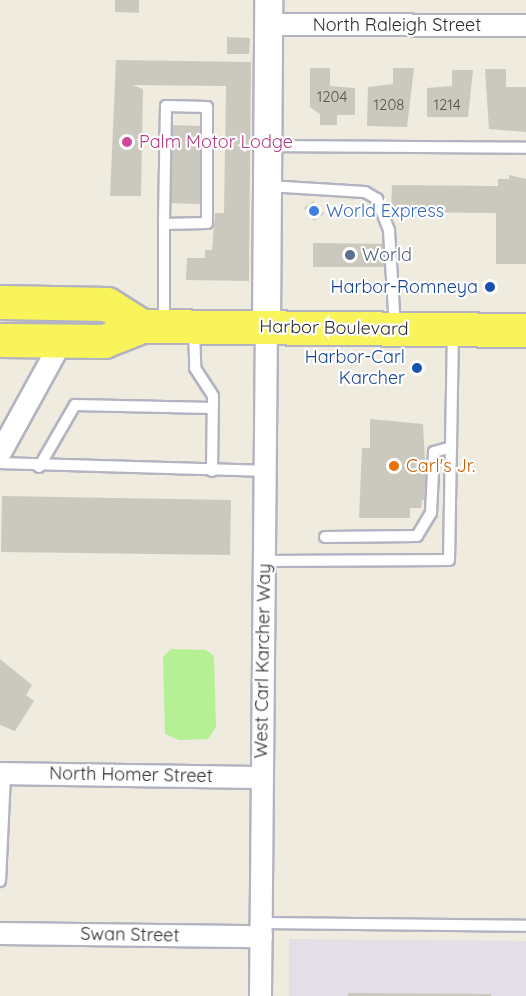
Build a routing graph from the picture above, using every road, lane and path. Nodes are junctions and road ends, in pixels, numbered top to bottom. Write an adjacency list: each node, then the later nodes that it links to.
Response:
1 (267, 12): 2 (street, North Raleigh Street); 3 (street)
2 (526, 25)
3 (268, 146): 4 (lane); 5 (street)
4 (526, 148)
5 (268, 186): 9 (street); 10 (lane)
6 (164, 224): 6 (lane); 8 (lane)
7 (0, 302): 8 (main road)
8 (166, 326): 9 (main road, Harbor Boulevard); 14 (main road, Harbor Boulevard); 15 (lane)
9 (266, 327): 10 (main road, Harbor Boulevard); 21 (street, West Carl Karcher Way)
10 (395, 330): 11 (main road, Harbor Boulevard)
11 (453, 330): 12 (main road, Harbor Boulevard); 16 (lane)
12 (526, 330)
13 (0, 340): 14 (main road, Harbor Boulevard)
14 (61, 341): 17 (street)
15 (213, 408): 19 (lane); 20 (lane)
16 (451, 447): 22 (lane); 23 (lane)
17 (0, 452)
18 (0, 463): 19 (lane)
19 (39, 467): 20 (lane)
20 (212, 471): 21 (lane)
21 (265, 471): 23 (street, West Carl Karcher Way)
22 (326, 537)
23 (264, 561): 25 (street, West Carl Karcher Way)
24 (2, 773): 25 (street, North Homer Street); 26 (lane)
25 (262, 777): 28 (street, West Carl Karcher Way)
26 (0, 882)
27 (526, 926): 28 (lane)
28 (261, 929): 29 (street, Swan Street); 30 (street, West Carl Karcher Way)
29 (0, 933)
30 (260, 996)

